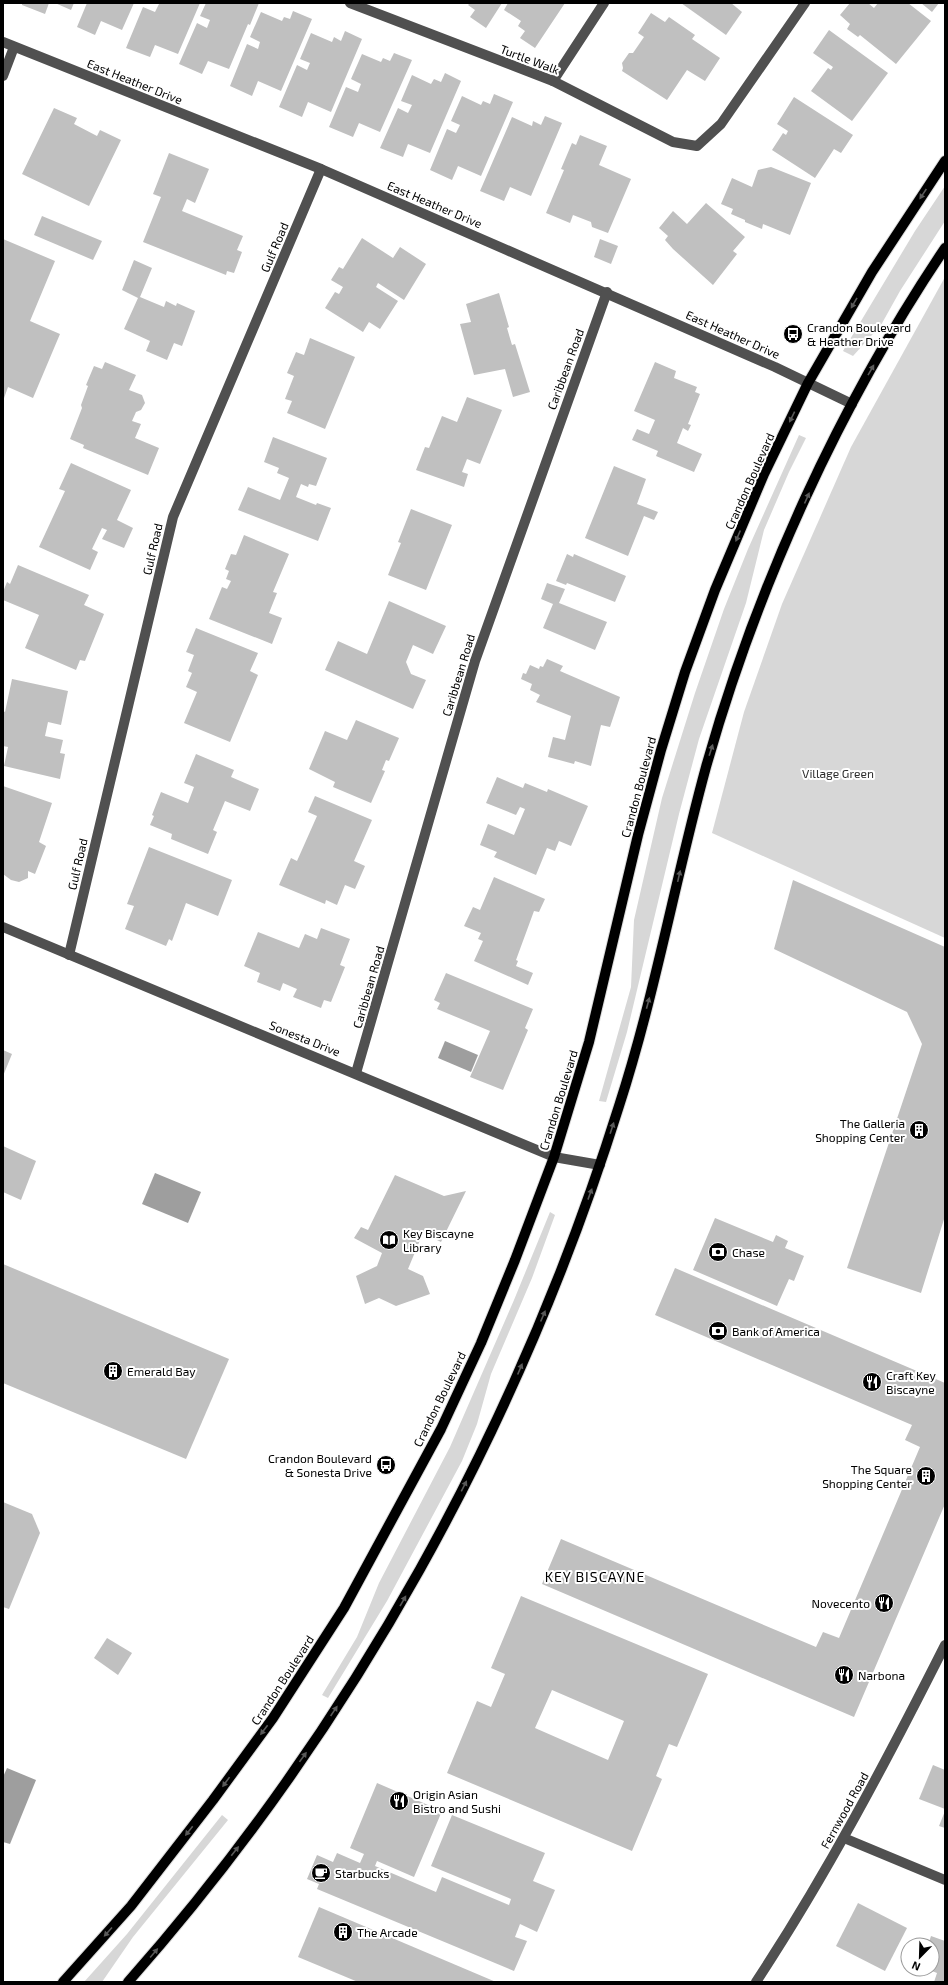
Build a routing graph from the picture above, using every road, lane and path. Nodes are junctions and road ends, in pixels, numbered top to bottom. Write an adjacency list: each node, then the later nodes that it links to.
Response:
1 (350, 3): 7 (street, Turtle Walk)
2 (604, 3): 7 (street)
3 (805, 3): 7 (street, Turtle Walk)
4 (3, 42): 5 (street, East Heather Drive)
5 (14, 47): 6 (street); 9 (street, East Heather Drive)
6 (3, 76)
7 (553, 81)
8 (945, 161): 12 (main road, Crandon Boulevard, one-way to 12)
9 (322, 169): 11 (street, East Heather Drive); 15 (street, Gulf Road)
10 (945, 248): 13 (main road, one-way to 10)
11 (607, 292): 12 (street, East Heather Drive); 16 (street, Caribbean Road)
12 (808, 383): 13 (street, East Heather Drive); 17 (main road, Crandon Boulevard, one-way to 17)
13 (852, 404): 18 (main road, one-way to 13)
14 (3, 927): 15 (street, Sonesta Drive)
15 (69, 955): 16 (street, Sonesta Drive)
16 (356, 1073): 17 (street, Sonesta Drive)
17 (554, 1157): 18 (street, Sonesta Drive); 22 (main road, Crandon Boulevard, one-way to 22)
18 (600, 1165): 23 (main road, one-way to 18)
19 (945, 1645): 20 (street, Fernwood Road)
20 (844, 1838): 21 (street); 24 (street, Fernwood Road)
21 (945, 1880)
22 (63, 1982)
23 (128, 1982)
24 (756, 1982)

